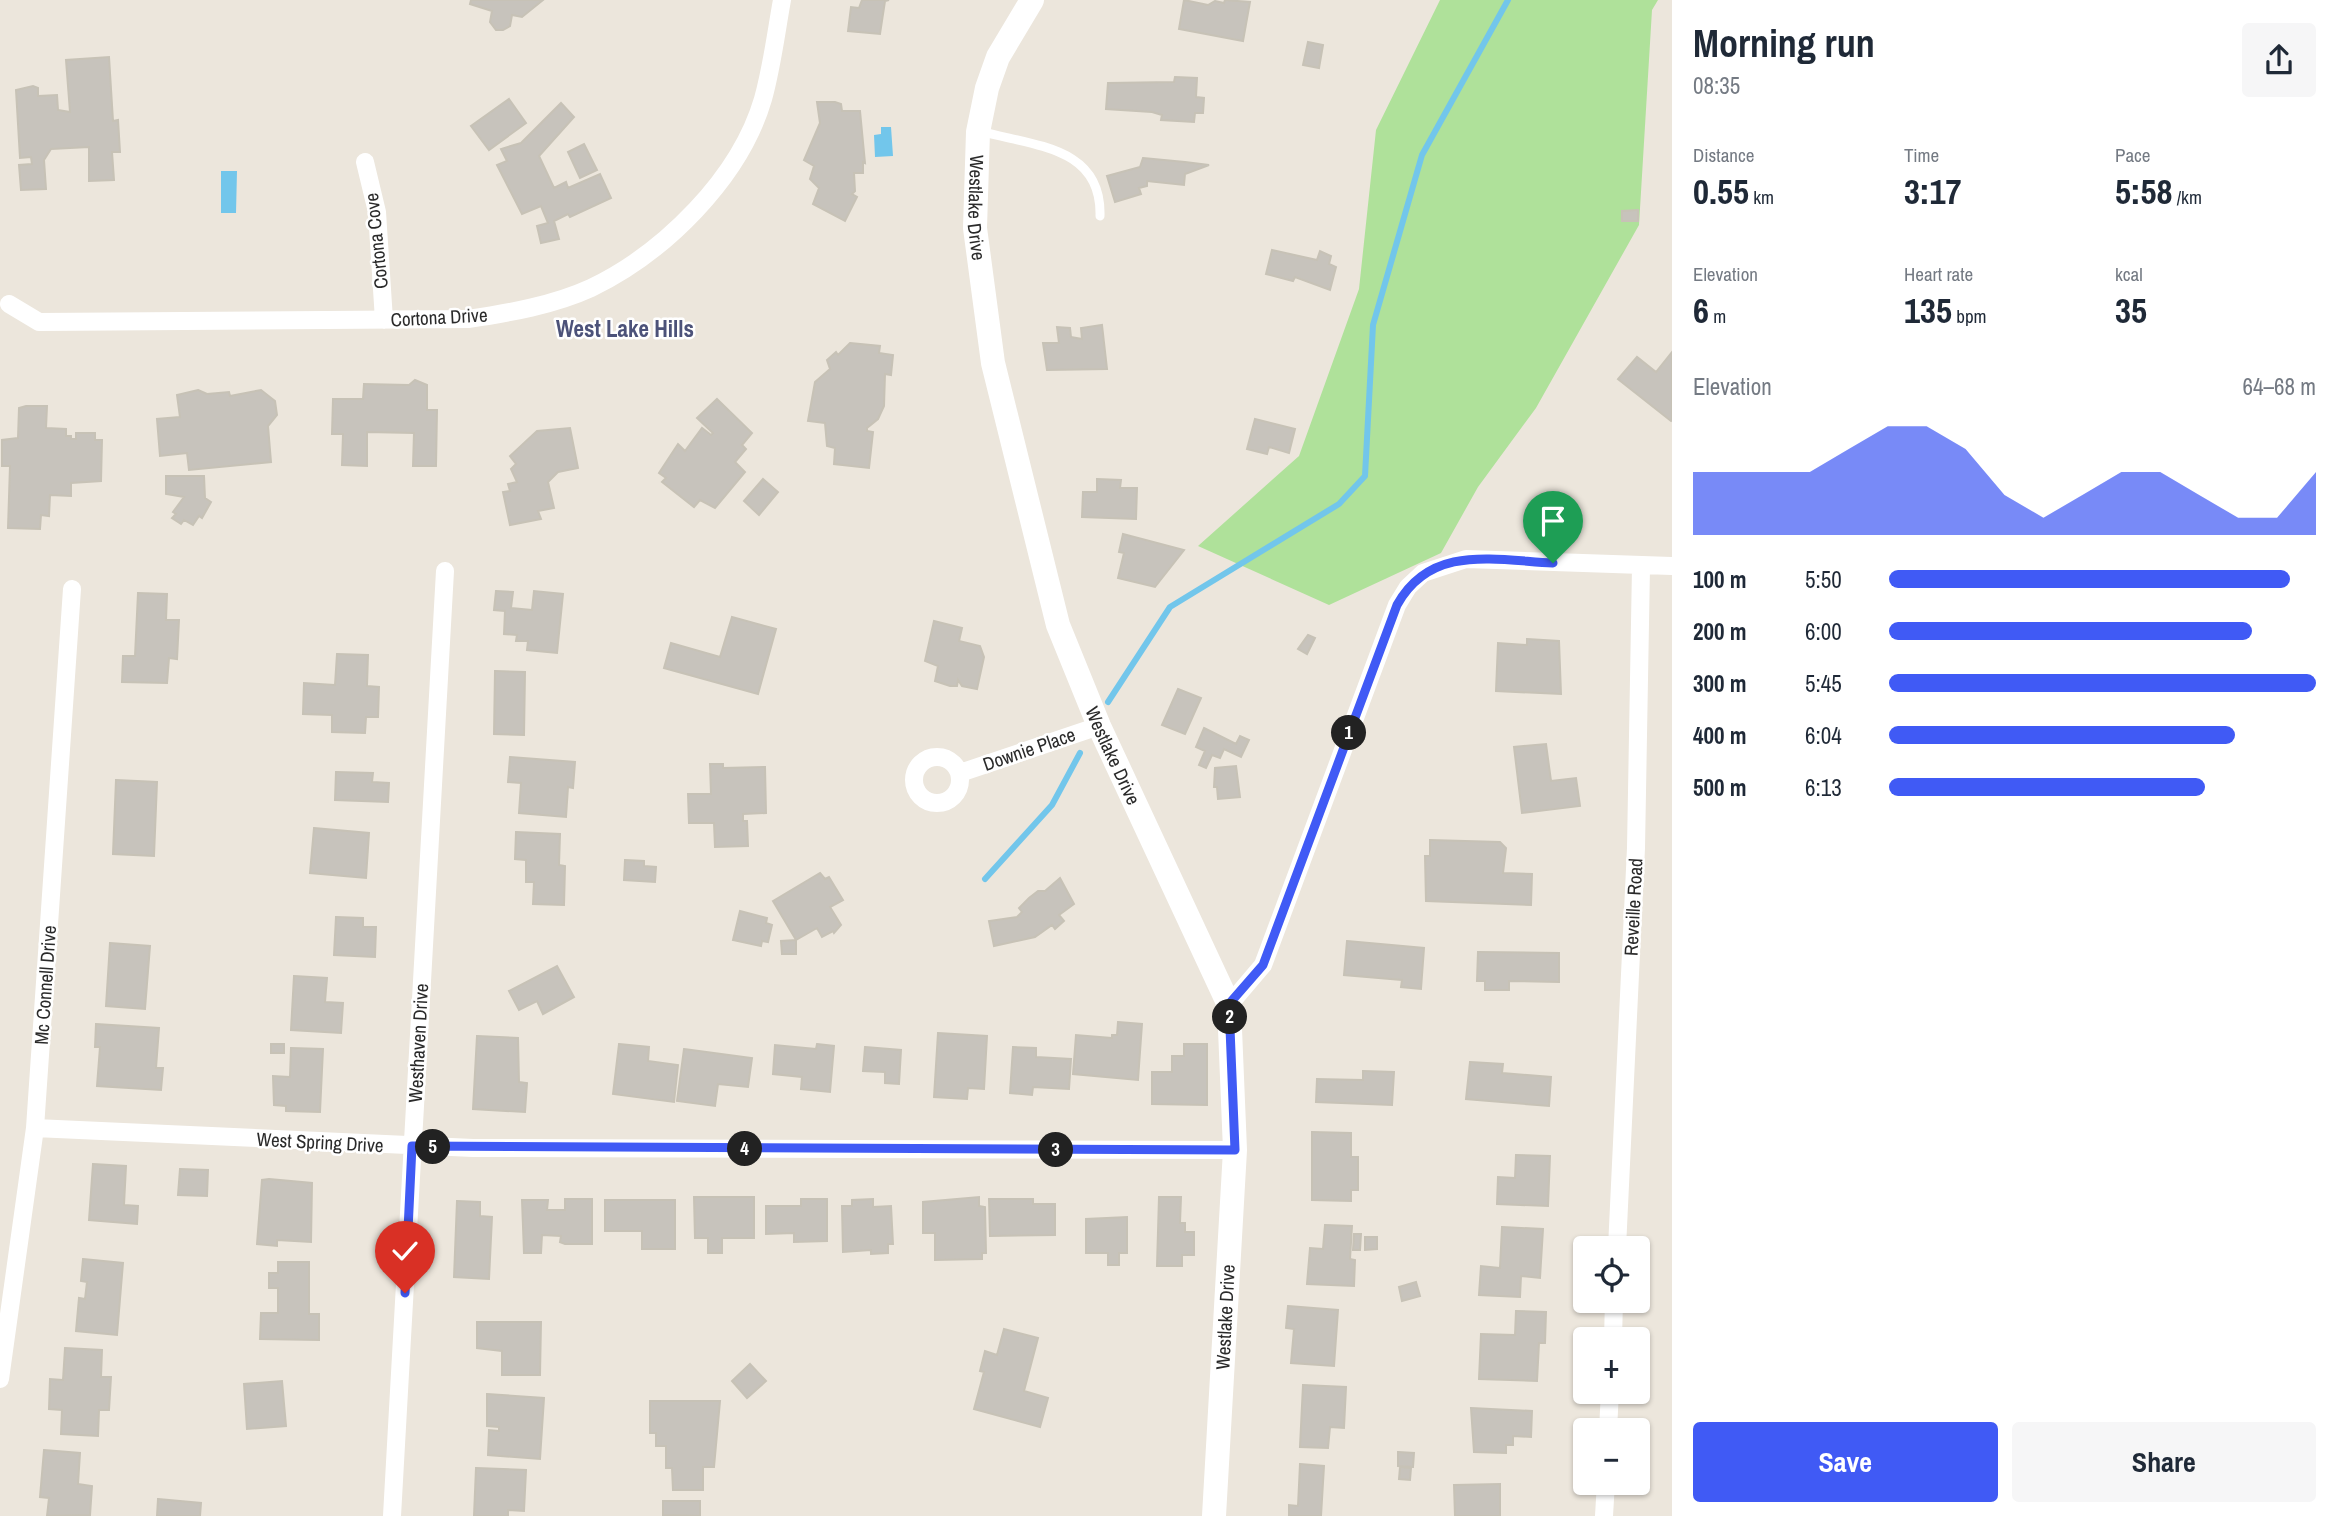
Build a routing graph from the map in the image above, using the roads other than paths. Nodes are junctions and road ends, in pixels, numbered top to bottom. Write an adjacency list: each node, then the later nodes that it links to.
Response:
1 (782, 0): 7 (street, Cortona Drive)
2 (1032, 0): 3 (street, Westlake Drive)
3 (979, 130): 5 (lane); 12 (street, Westlake Drive)
4 (365, 162): 7 (street, Cortona Cove)
5 (1100, 216)
6 (9, 304): 7 (street, Cortona Drive)
7 (384, 320)
8 (1672, 566): 9 (street)
9 (1641, 567): 14 (street); 18 (street, Reveille Road)
10 (445, 571): 16 (street, Westhaven Drive)
11 (72, 589): 15 (street, Mc Connell Drive)
12 (1099, 726): 13 (street, Downie Place); 14 (street, Westlake Drive)
13 (960, 772)
14 (1229, 1004): 17 (street, Westlake Drive)
15 (36, 1128): 16 (street, West Spring Drive); 19 (street, Mc Connell Drive)
16 (412, 1146): 17 (street, West Spring Drive); 21 (street, Westhaven Drive)
17 (1235, 1150): 22 (street, Westlake Drive)
18 (1618, 1236)
19 (0, 1379)
20 (1605, 1495): 23 (street)
21 (392, 1516)
22 (1214, 1516)
23 (1604, 1516)

